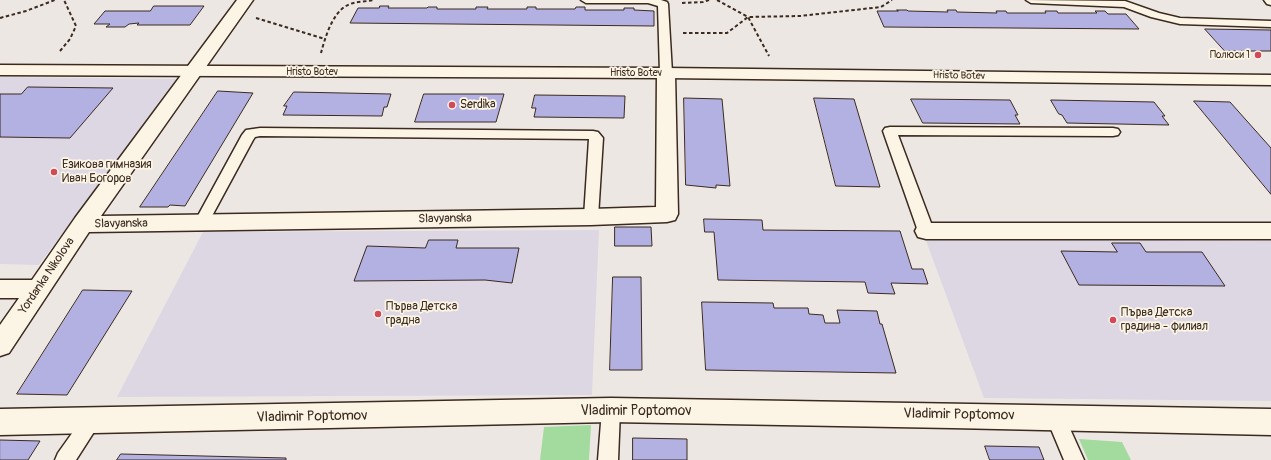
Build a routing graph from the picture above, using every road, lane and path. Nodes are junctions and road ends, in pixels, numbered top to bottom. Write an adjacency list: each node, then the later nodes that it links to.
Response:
1 (55, 0): 12 (path)
2 (64, 0): 17 (path)
3 (374, 0): 15 (path)
4 (586, 0): 9 (lane)
5 (709, 0): 9 (path)
6 (717, 0): 11 (path)
7 (892, 0): 11 (path)
8 (1031, 0): 13 (lane)
9 (663, 4): 14 (lane)
10 (241, 6): 15 (path); 18 (street, Yordanka Nikolova)
11 (748, 17): 14 (path); 21 (path)
12 (0, 18)
13 (1271, 24)
14 (664, 34): 20 (lane)
15 (325, 39): 19 (path)
16 (0, 70): 17 (street, Hristo Botev)
17 (42, 71): 18 (street, Hristo Botev)
18 (193, 72): 19 (street, Hristo Botev); 26 (street, Yordanka Nikolova)
19 (314, 72): 20 (street, Hristo Botev)
20 (666, 73): 21 (street, Hristo Botev); 24 (street, Slavyanska)
21 (787, 75): 22 (street, Hristo Botev)
22 (1271, 80)
23 (1113, 132): 27 (lane)
24 (590, 217): 25 (street, Slavyanska); 25 (lane)
25 (201, 223): 26 (street, Slavyanska)
26 (82, 224): 30 (street, Yordanka Nikolova)
27 (926, 231): 28 (street)
28 (1271, 232)
29 (0, 289): 30 (street)
30 (38, 289): 31 (street, Yordanka Nikolova)
31 (0, 345)
32 (611, 410): 33 (street, Vladimir Poptomov); 34 (street, Vladimir Poptomov); 38 (lane)
33 (1055, 417): 36 (street, Vladimir Poptomov); 39 (lane)
34 (92, 421): 35 (street, Vladimir Poptomov); 37 (lane)
35 (0, 422)
36 (1271, 422)
37 (64, 460)
38 (608, 460)
39 (1074, 460)

